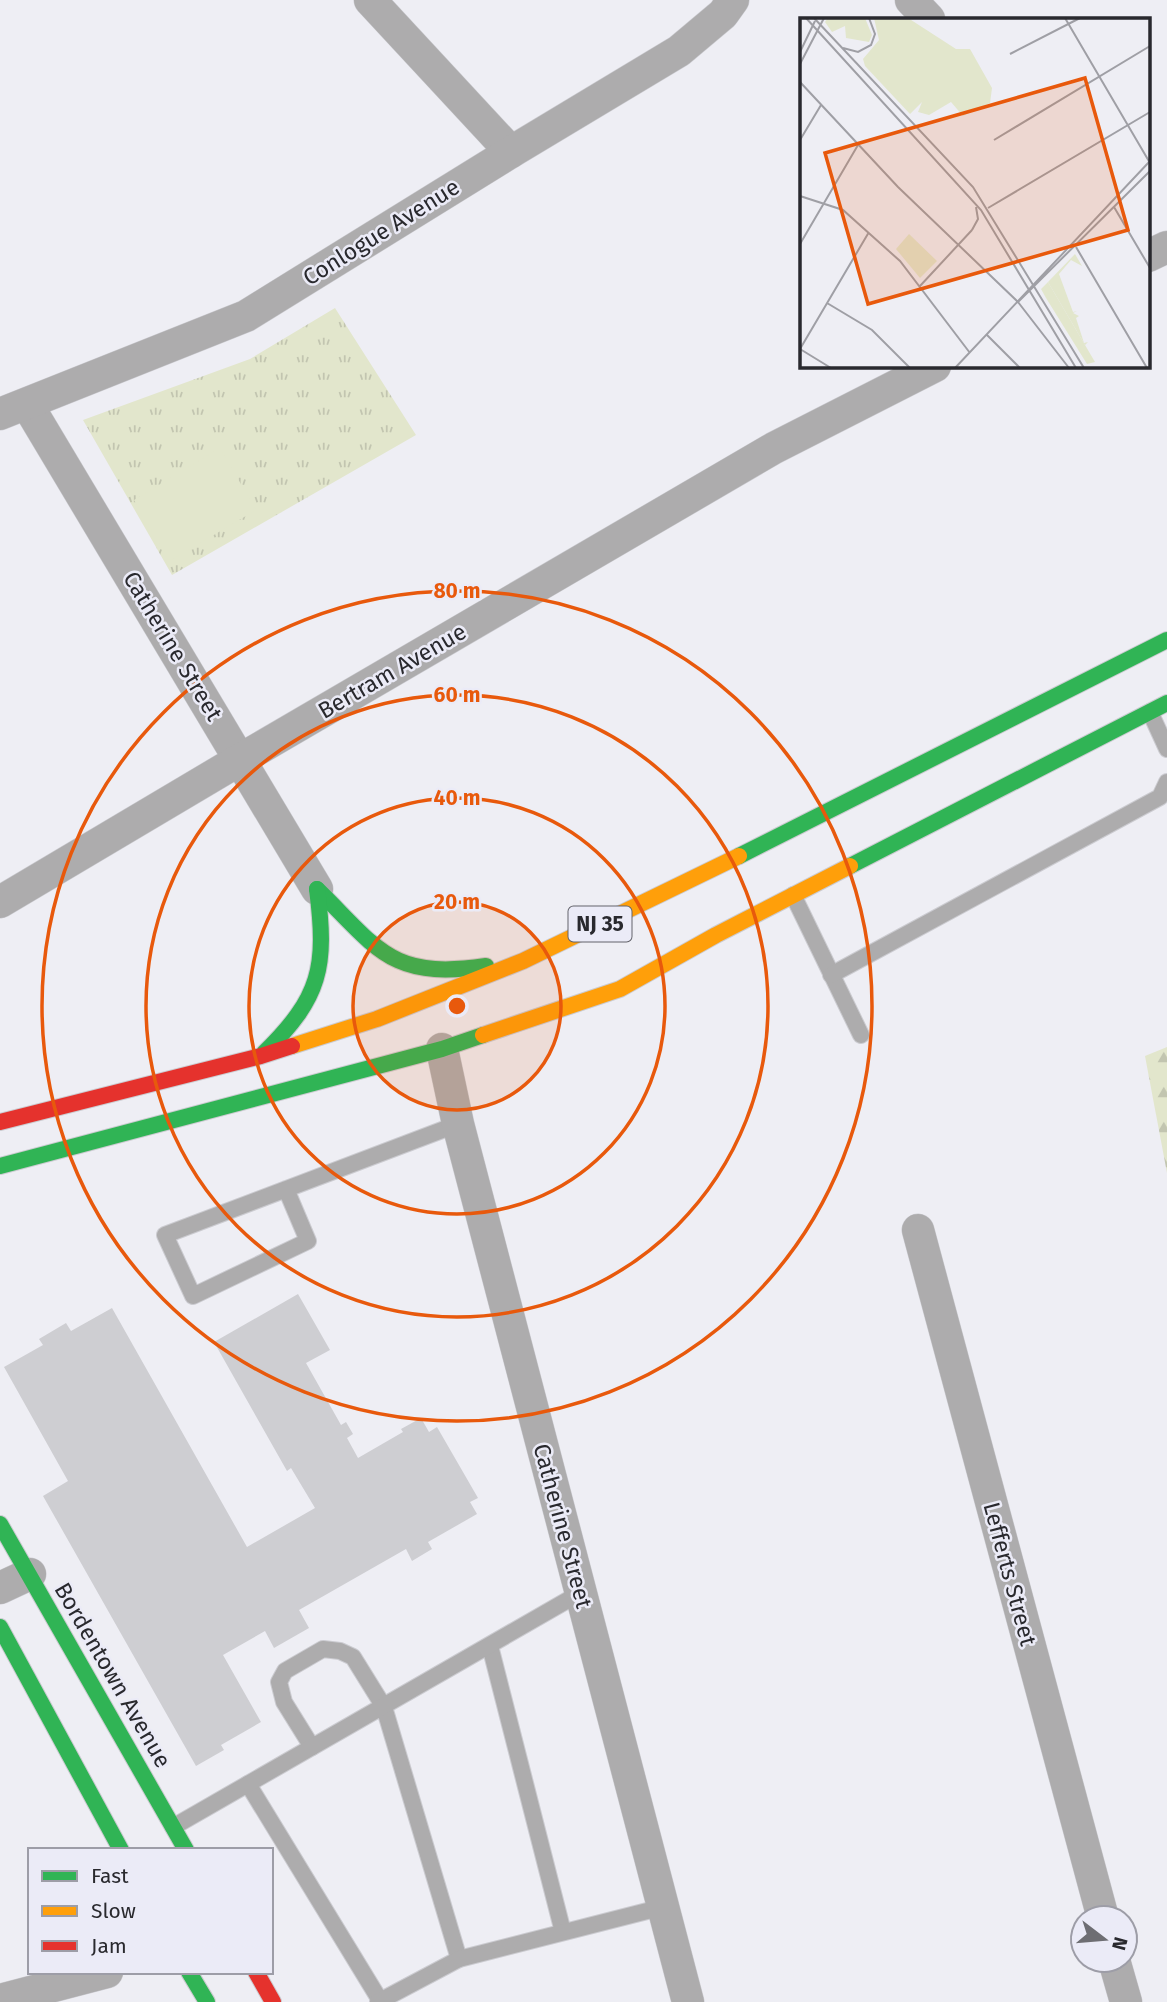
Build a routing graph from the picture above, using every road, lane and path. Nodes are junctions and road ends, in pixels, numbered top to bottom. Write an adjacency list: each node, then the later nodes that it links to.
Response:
1 (370, 0): 5 (street)
2 (733, 0): 5 (street, Conlogue Avenue)
3 (911, 0): 4 (street)
4 (928, 18)
5 (511, 152): 7 (street, Conlogue Avenue)
6 (931, 368): 12 (street, Bertram Avenue)
7 (14, 409): 12 (street, Catherine Street)
8 (1167, 640): 17 (main road, NJ 35)
9 (1167, 702): 10 (main road)
10 (1150, 712): 11 (lane); 15 (main road)
11 (1167, 749)
12 (241, 759): 14 (street, Catherine Street); 16 (street, Bertram Avenue)
13 (1167, 782): 18 (lane)
14 (317, 888): 17 (main road); 21 (main road)
15 (793, 895): 18 (lane); 20 (main road)
16 (0, 902)
17 (523, 961): 21 (main road, NJ 35)
18 (831, 975): 19 (lane)
19 (861, 1035)
20 (442, 1049): 23 (street, Catherine Street); 24 (main road)
21 (261, 1056): 22 (main road, NJ 35)
22 (0, 1122)
23 (458, 1124): 25 (lane); 30 (street, Catherine Street)
24 (0, 1166)
25 (286, 1189): 25 (lane)
26 (918, 1230): 39 (street, Lefferts Street)
27 (0, 1524): 28 (main road, Bordentown Avenue)
28 (30, 1574): 29 (street); 36 (main road, Bordentown Avenue)
29 (0, 1588)
30 (580, 1593): 32 (lane); 40 (street, Catherine Street)
31 (0, 1627): 37 (main road)
32 (490, 1646): 33 (lane); 41 (lane)
33 (384, 1707): 34 (lane); 34 (lane); 42 (lane)
34 (312, 1747): 35 (lane)
35 (248, 1784): 36 (lane); 50 (lane)
36 (173, 1827): 38 (main road, Bordentown Avenue)
37 (120, 1848)
38 (185, 1848)
39 (1099, 1904)
40 (663, 1908): 41 (lane); 51 (street, Catherine Street)
41 (563, 1932): 42 (lane)
42 (459, 1959): 50 (lane)
43 (99, 1974): 47 (street)
44 (190, 1974): 48 (main road)
45 (257, 1974): 49 (main road)
46 (1118, 1974): 52 (street)
47 (0, 2000)
48 (207, 2002)
49 (273, 2002)
50 (380, 2002)
51 (688, 2002)
52 (1126, 2002)

